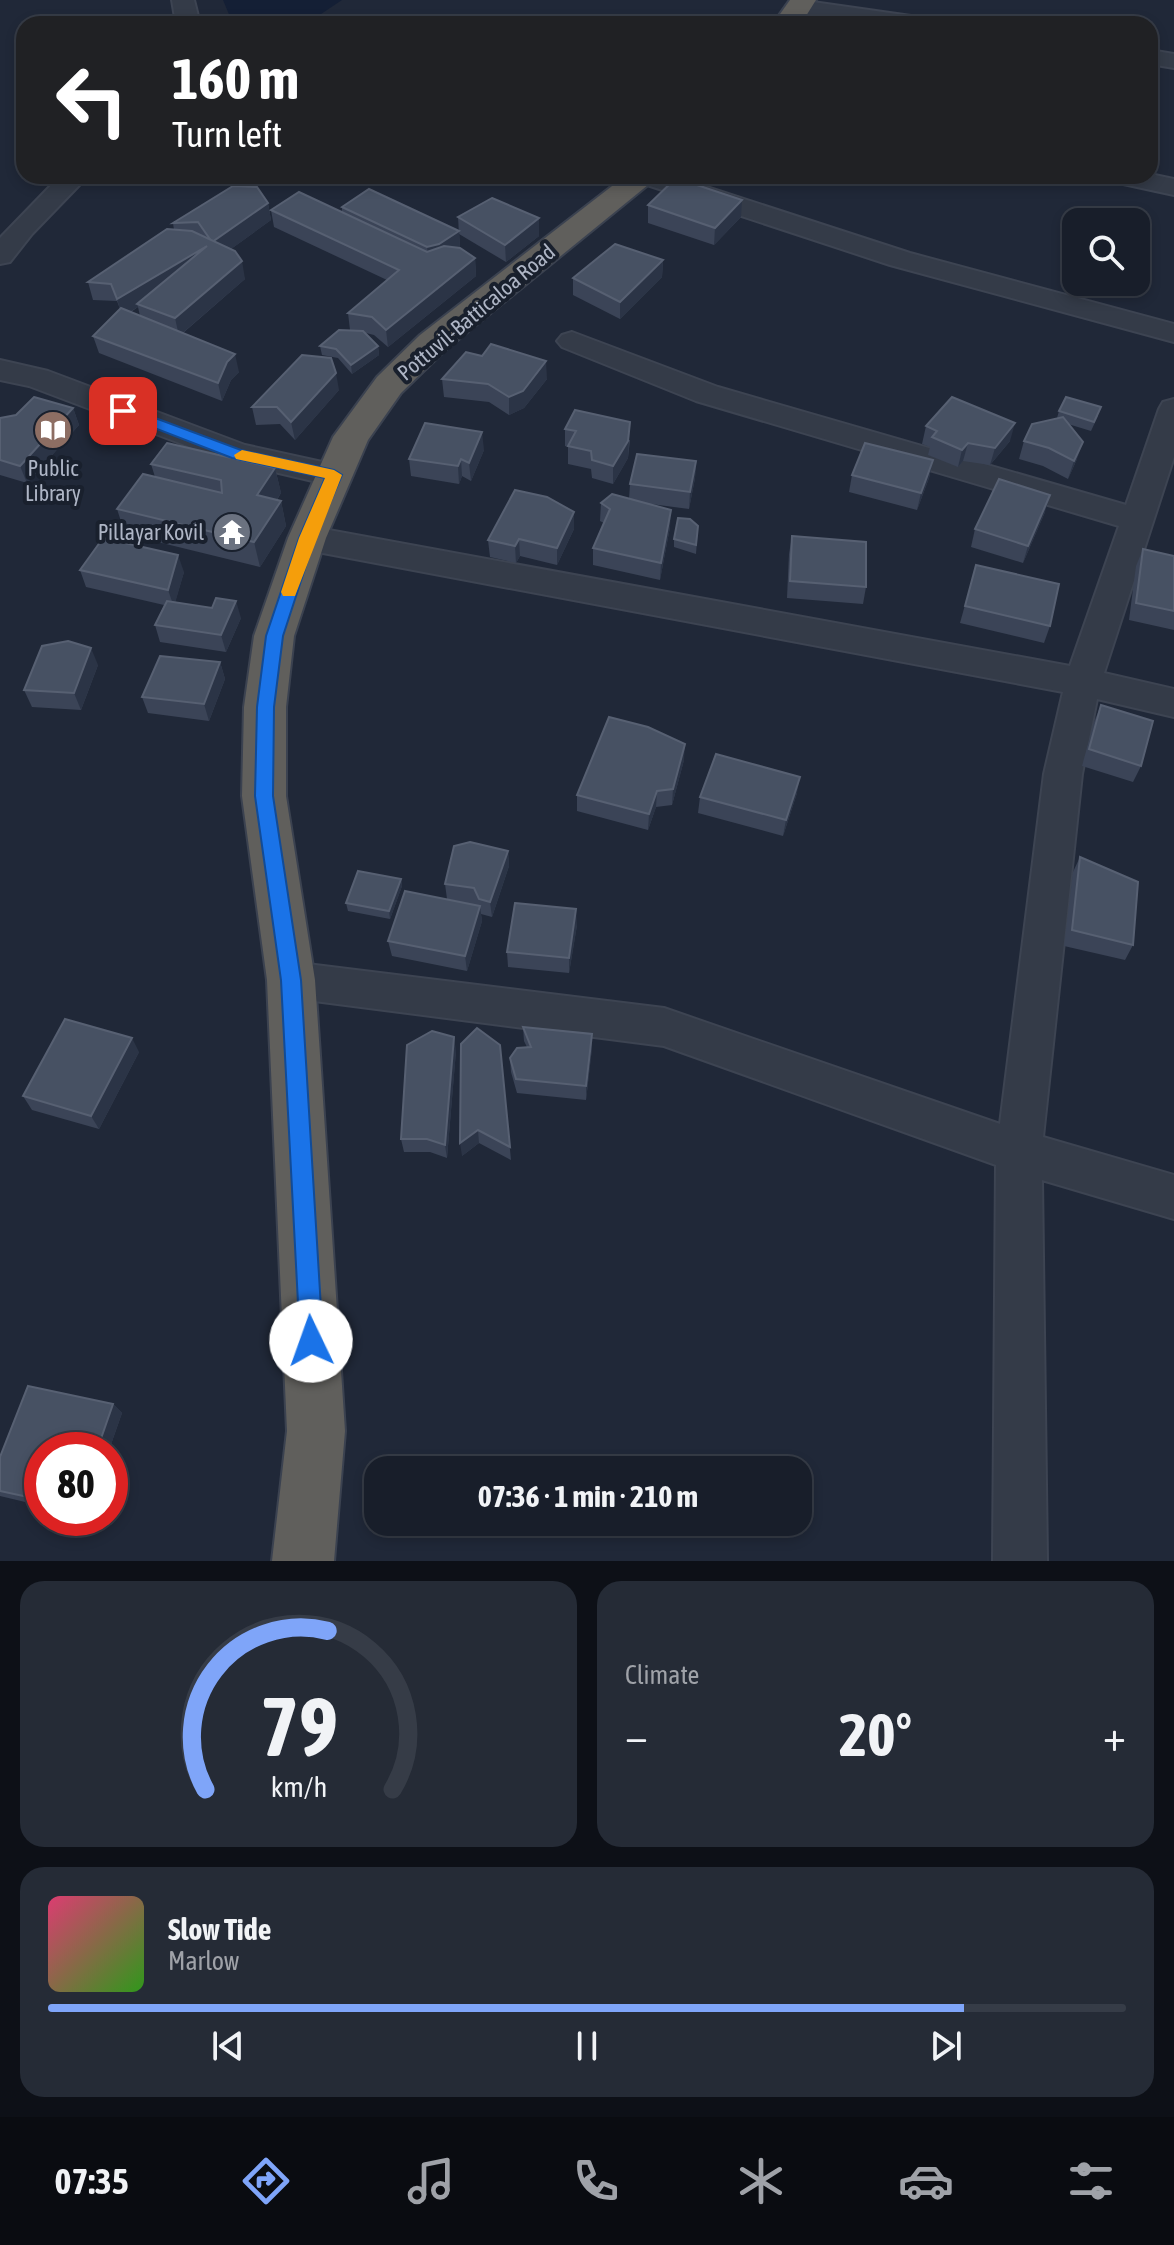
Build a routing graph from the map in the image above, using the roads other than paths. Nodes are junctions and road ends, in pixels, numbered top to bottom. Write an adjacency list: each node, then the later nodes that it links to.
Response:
1 (796, 10): 2 (street)
2 (848, 16)
3 (65, 184): 6 (street)
4 (636, 184): 12 (highway, Pottuvil-Batticaloa Road)
5 (670, 184): 8 (street)
6 (11, 227): 7 (street)
7 (0, 256)
8 (1174, 333)
9 (572, 341): 13 (street)
10 (0, 370): 12 (street)
11 (1174, 409): 13 (street)
12 (334, 475): 14 (highway, Pottuvil-Batticaloa Road)
13 (1139, 520): 15 (street)
14 (307, 538): 15 (street); 17 (highway, Pottuvil-Batticaloa Road)
15 (1083, 682): 16 (street); 18 (street)
16 (1174, 703)
17 (291, 980): 18 (street); 20 (highway, Pottuvil-Batticaloa Road)
18 (1019, 1152): 19 (street); 21 (street)
19 (1174, 1197)
20 (303, 1561)
21 (1020, 1561)

